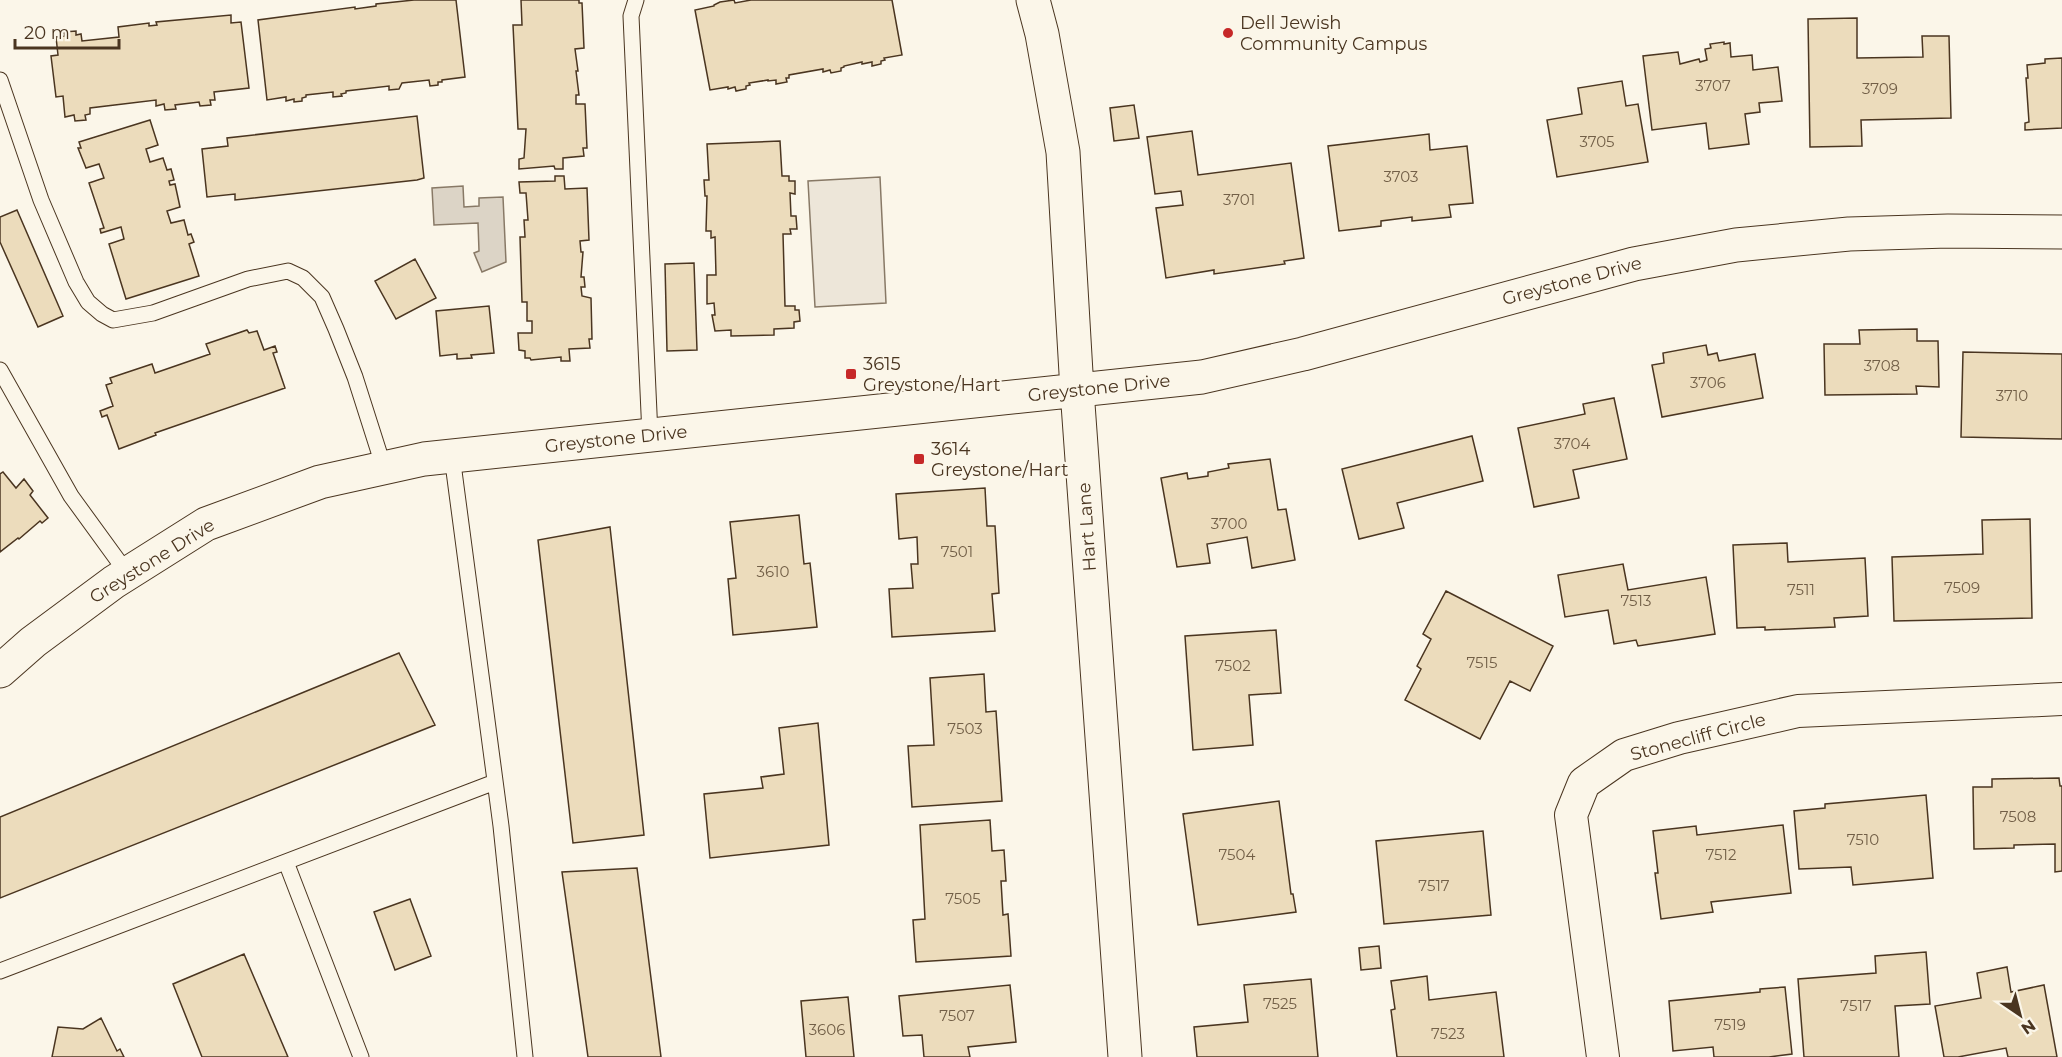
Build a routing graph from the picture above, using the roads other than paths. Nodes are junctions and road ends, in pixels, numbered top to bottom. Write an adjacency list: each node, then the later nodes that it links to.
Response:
1 (636, 0): 7 (lane)
2 (1033, 0): 6 (street, Hart Lane)
3 (0, 80): 9 (lane)
4 (2062, 232): 6 (street, Greystone Drive)
5 (0, 370): 10 (lane)
6 (1077, 390): 7 (street, Greystone Drive); 18 (street, Hart Lane)
7 (650, 435): 8 (street, Greystone Drive)
8 (452, 456): 9 (street, Greystone Drive); 13 (lane)
9 (384, 468): 10 (street, Greystone Drive)
10 (127, 573): 11 (street, Greystone Drive)
11 (0, 671)
12 (2062, 699): 19 (street, Stonecliff Circle)
13 (495, 782): 14 (lane); 17 (lane)
14 (286, 862): 15 (lane); 16 (lane)
15 (0, 970)
16 (361, 1057)
17 (525, 1057)
18 (1125, 1057)
19 (1603, 1057)

